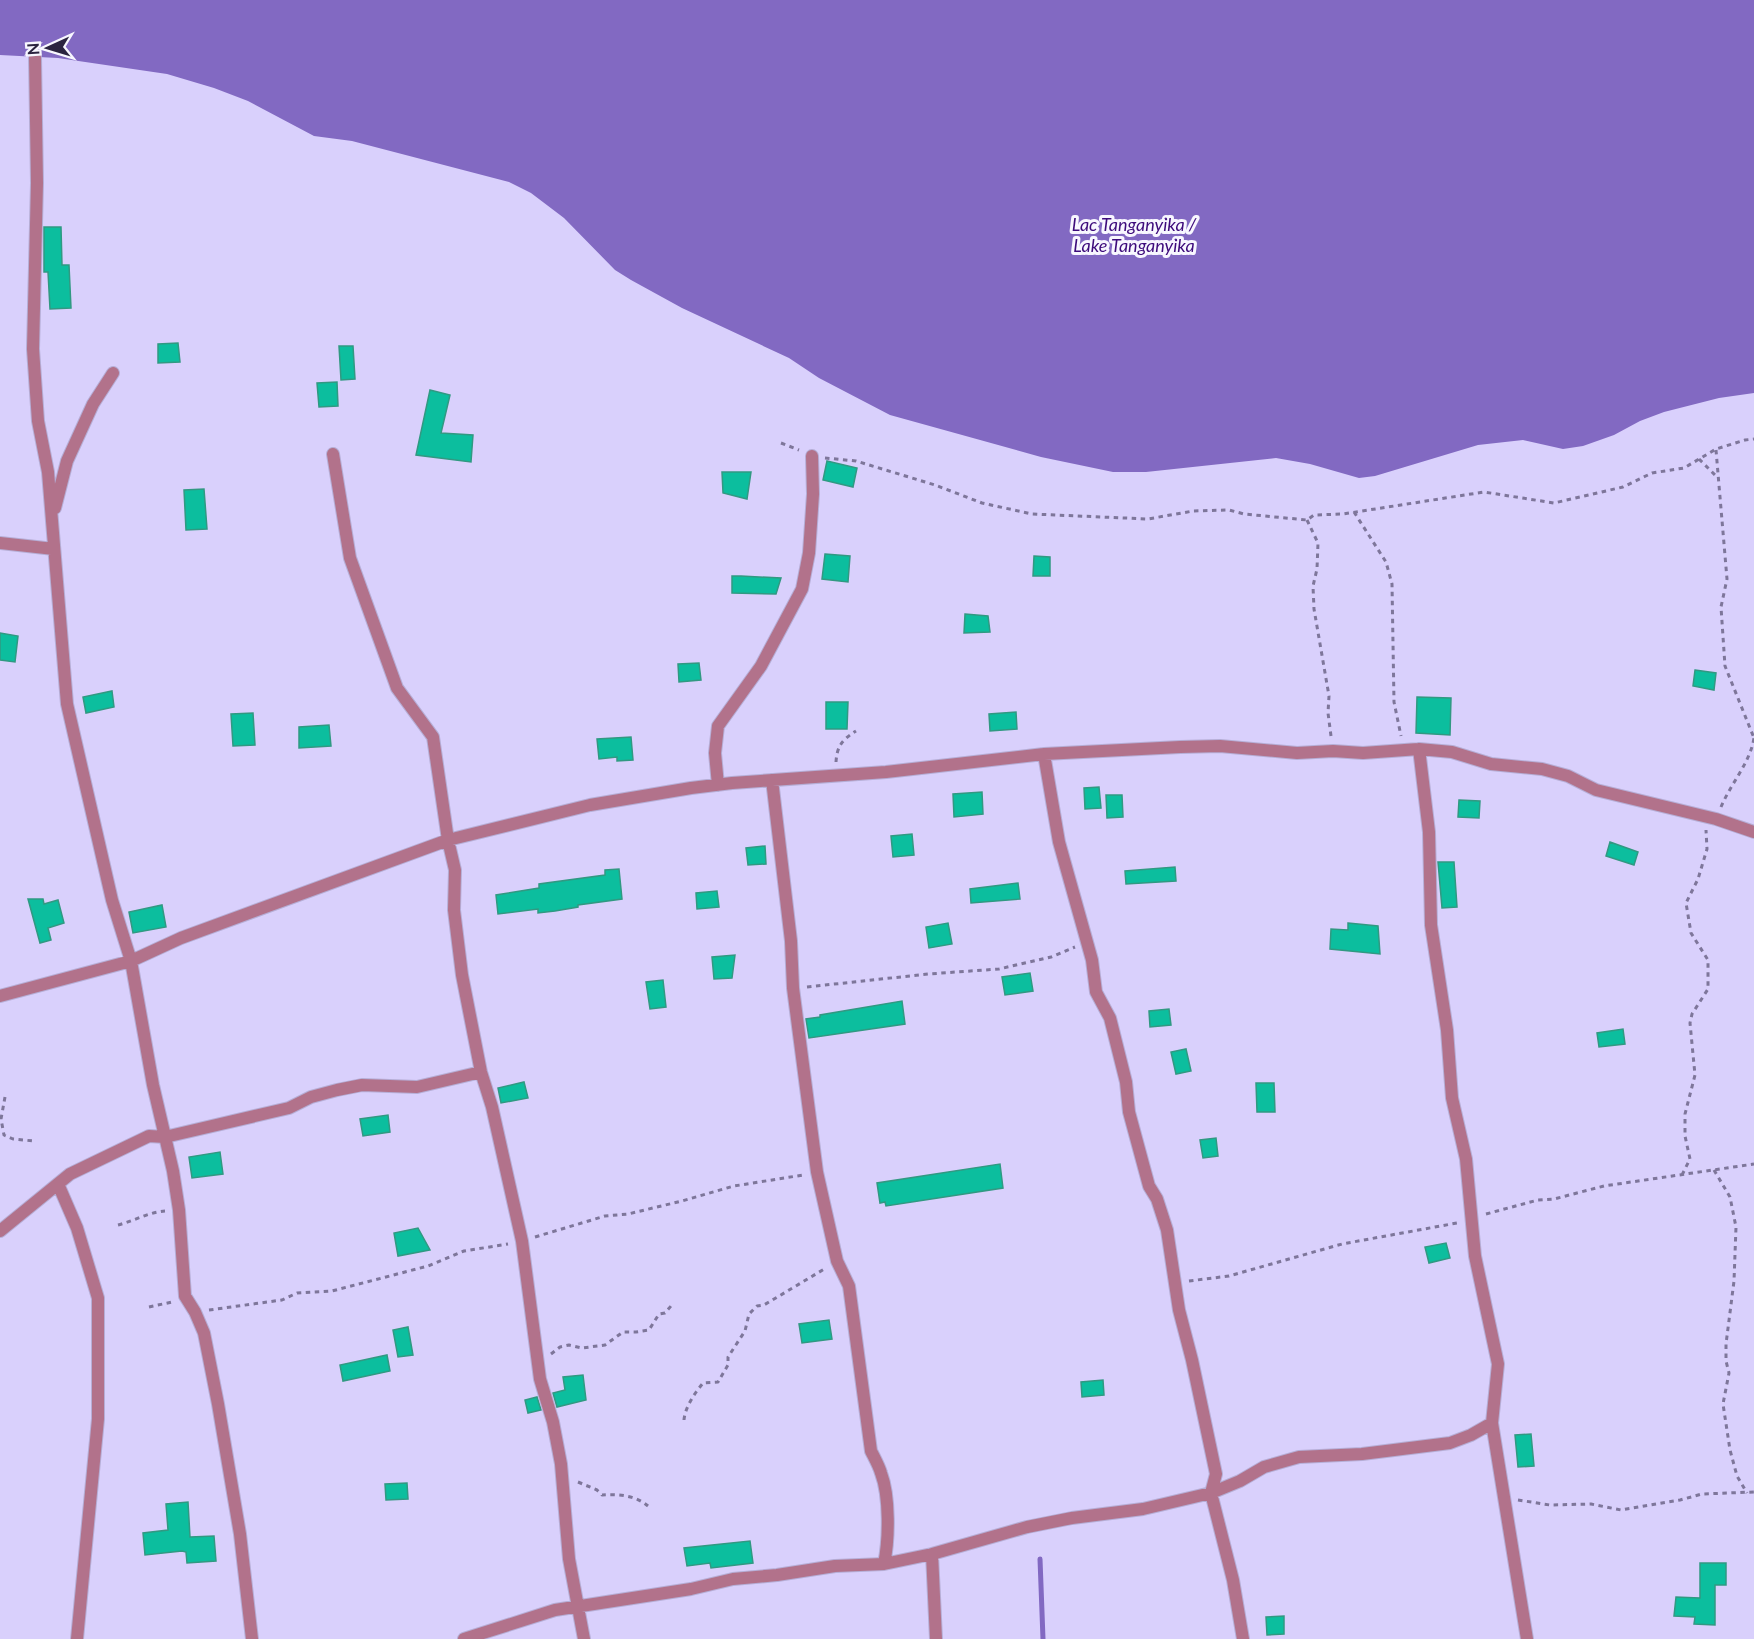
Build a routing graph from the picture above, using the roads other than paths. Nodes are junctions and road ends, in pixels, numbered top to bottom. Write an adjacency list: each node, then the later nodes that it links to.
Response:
1 (35, 57): 5 (street)
2 (113, 373): 5 (street)
3 (333, 454): 13 (street)
4 (812, 456): 11 (street)
5 (52, 517): 7 (street)
6 (0, 543): 7 (street)
7 (54, 549): 14 (street)
8 (1419, 749): 9 (street); 12 (street); 20 (street)
9 (1044, 754): 10 (street); 21 (street)
10 (772, 780): 11 (street); 23 (street)
11 (718, 784): 13 (street)
12 (1754, 832)
13 (448, 840): 14 (street); 16 (street)
14 (131, 961): 15 (street); 17 (street)
15 (0, 996)
16 (481, 1072): 17 (street); 24 (street)
17 (165, 1137): 18 (street); 26 (street)
18 (58, 1184): 19 (street); 25 (street)
19 (0, 1231)
20 (1492, 1423): 21 (street); 31 (street)
21 (1211, 1493): 22 (street); 30 (street)
22 (932, 1554): 23 (street); 29 (street)
23 (884, 1564): 24 (street)
24 (579, 1607): 27 (street); 28 (street)
25 (77, 1639)
26 (252, 1639)
27 (464, 1639)
28 (584, 1639)
29 (936, 1639)
30 (1243, 1639)
31 (1527, 1639)

